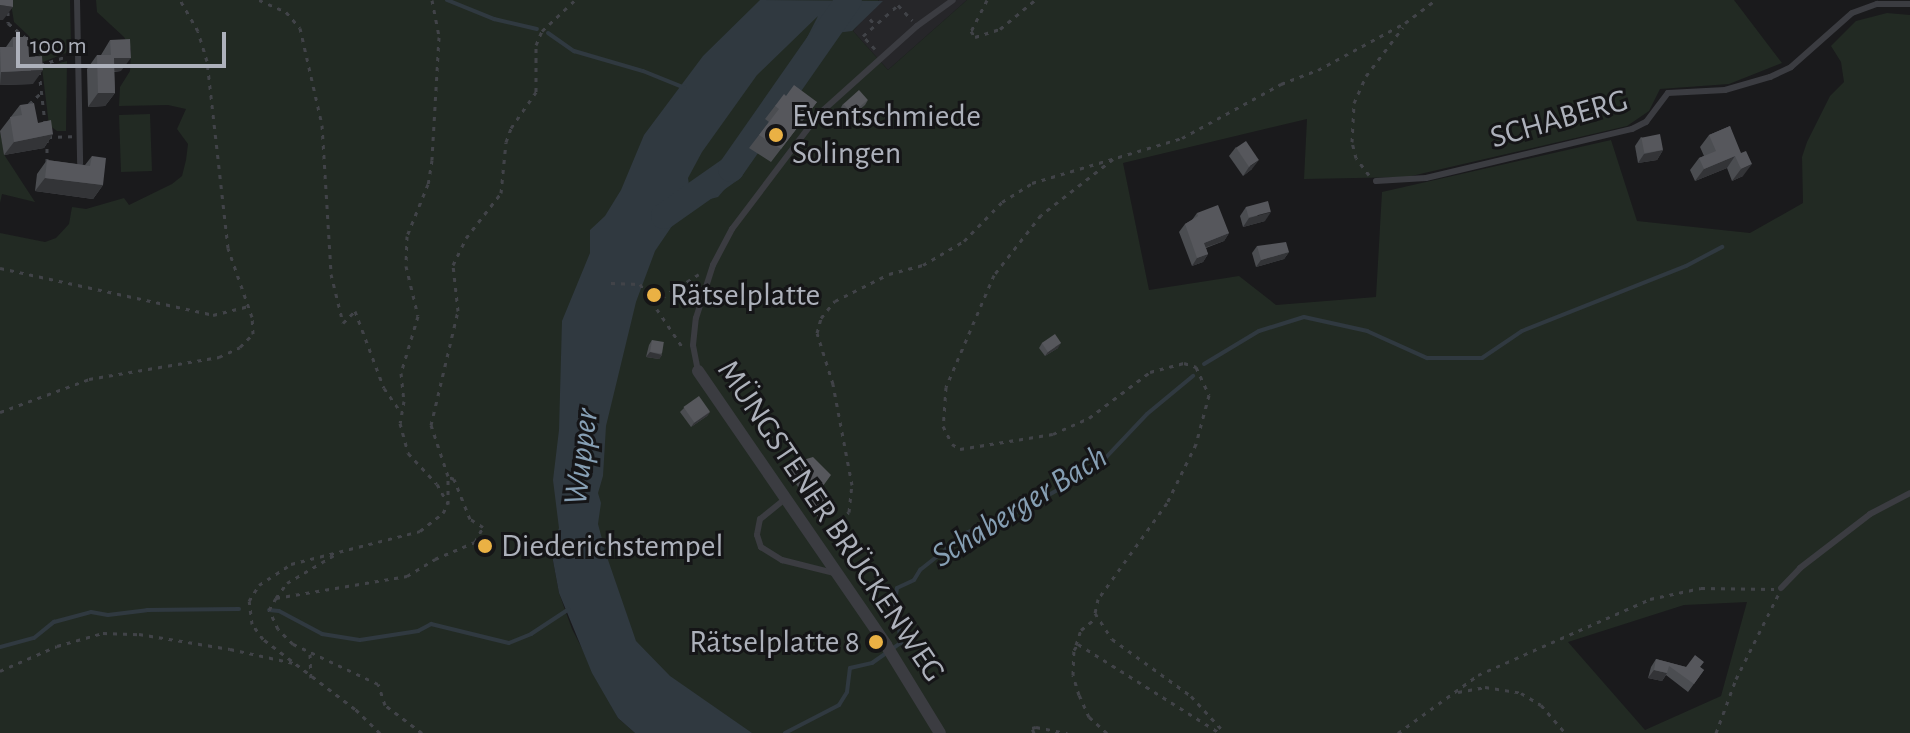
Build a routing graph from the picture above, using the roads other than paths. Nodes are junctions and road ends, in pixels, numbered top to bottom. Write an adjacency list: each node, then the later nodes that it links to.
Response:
1 (77, 0): 4 (lane)
2 (953, 0): 6 (lane, MÜNGSTENER BRÜCKENWEG)
3 (1910, 4): 5 (lane, SCHABERG)
4 (80, 163)
5 (1376, 181)
6 (698, 371): 8 (street, MÜNGSTENER BRÜCKENWEG)
7 (1910, 493): 10 (lane)
8 (785, 499): 9 (street, MÜNGSTENER BRÜCKENWEG); 9 (lane)
9 (837, 573): 11 (street, MÜNGSTENER BRÜCKENWEG)
10 (1781, 588)
11 (940, 733)

